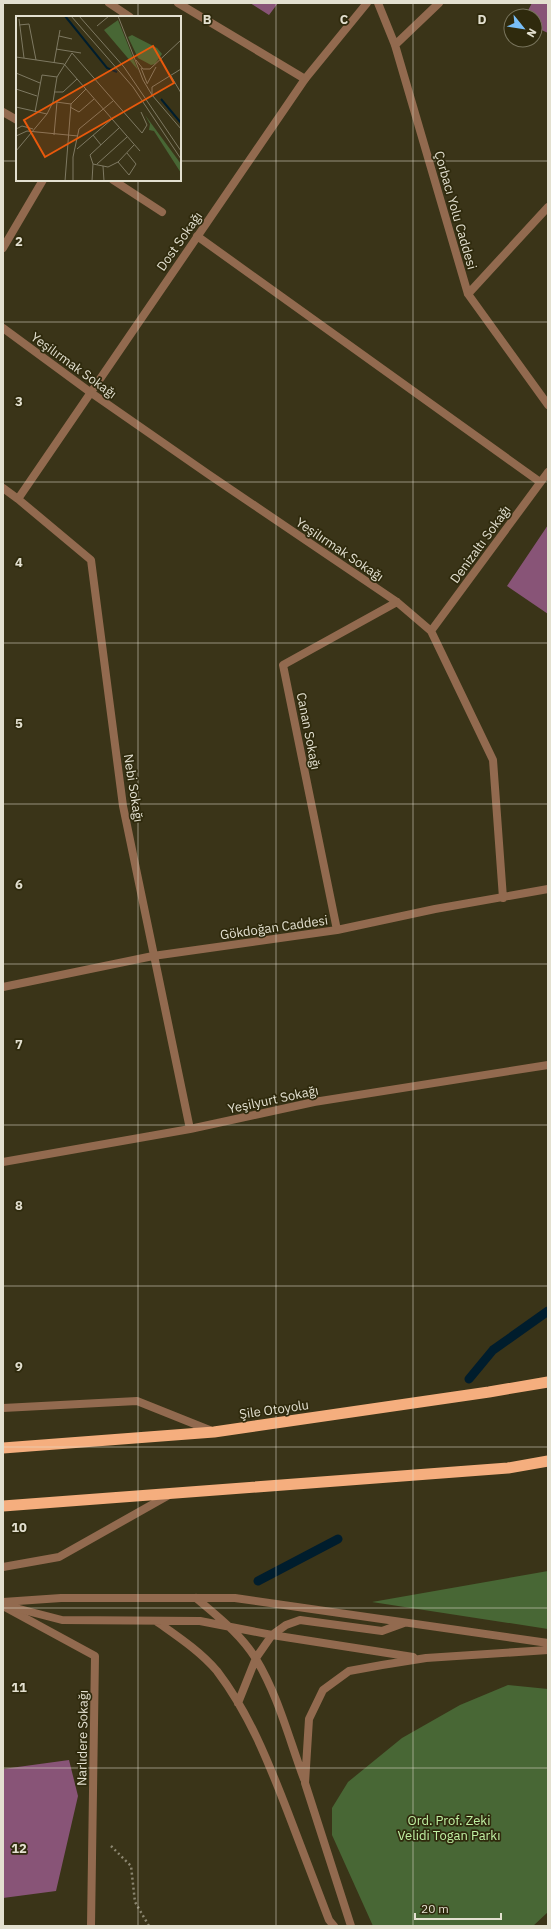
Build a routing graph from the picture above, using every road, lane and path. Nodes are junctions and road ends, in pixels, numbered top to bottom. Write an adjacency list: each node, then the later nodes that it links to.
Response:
1 (109, 3): 6 (street)
2 (178, 3): 8 (street)
3 (367, 3): 8 (street, Dost Sokağı)
4 (378, 3): 7 (street, Çorbacı Yolu Caddesi)
5 (439, 3): 7 (street)
6 (128, 16)
7 (395, 45): 17 (street, Çorbacı Yolu Caddesi)
8 (305, 80): 15 (street, Dost Sokağı)
9 (3, 112): 10 (street)
10 (16, 119)
11 (42, 181): 16 (street)
12 (115, 181): 14 (street)
13 (548, 207): 17 (street)
14 (162, 212)
15 (197, 236): 19 (street, Dost Sokağı); 22 (street)
16 (3, 248)
17 (468, 294): 20 (street, Çorbacı Yolu Caddesi)
18 (3, 328): 19 (street, Yeşilırmak Sokağı)
19 (90, 392): 24 (street, Dost Sokağı); 25 (street, Yeşilırmak Sokağı)
20 (548, 405)
21 (548, 472): 22 (street, Denizaltı Sokağı)
22 (540, 482): 26 (street, Denizaltı Sokağı)
23 (3, 488): 24 (street, Nebi Sokağı)
24 (18, 498): 30 (street, Nebi Sokağı)
25 (397, 602): 26 (street, Yeşilırmak Sokağı); 29 (street, Canan Sokağı)
26 (431, 631): 28 (street, Yeşilırmak Sokağı)
27 (548, 889): 28 (street, Gökdoğan Caddesi)
28 (503, 898): 29 (street, Gökdoğan Caddesi)
29 (337, 930): 30 (street, Gökdoğan Caddesi)
30 (153, 956): 31 (street, Gökdoğan Caddesi); 33 (street, Nebi Sokağı)
31 (3, 987)
32 (548, 1065): 33 (street, Yeşilyurt Sokağı)
33 (190, 1129): 34 (street, Yeşilyurt Sokağı)
34 (3, 1162)
35 (548, 1382): 37 (highway, Şile Otoyolu)
36 (3, 1408): 37 (street)
37 (214, 1432): 38 (highway, Şile Otoyolu)
38 (3, 1448)
39 (548, 1461): 40 (highway)
40 (172, 1493): 41 (highway); 42 (street)
41 (3, 1506)
42 (3, 1566)
43 (196, 1598): 44 (street); 46 (street); 47 (street)
44 (3, 1604): 45 (street); 55 (street, Narlıdere Sokağı)
45 (155, 1621): 47 (street); 53 (street)
46 (405, 1622): 48 (street); 49 (street)
47 (230, 1627): 48 (street); 51 (street)
48 (272, 1635): 51 (street); 52 (street)
49 (548, 1643)
50 (548, 1650): 52 (street)
51 (256, 1658): 53 (street); 54 (street)
52 (422, 1659): 54 (street)
53 (238, 1702): 58 (street)
54 (305, 1783): 59 (street)
55 (92, 1828): 56 (street, Narlıdere Sokağı); 57 (path)
56 (91, 1926)
57 (149, 1926)
58 (334, 1926)
59 (351, 1926)

